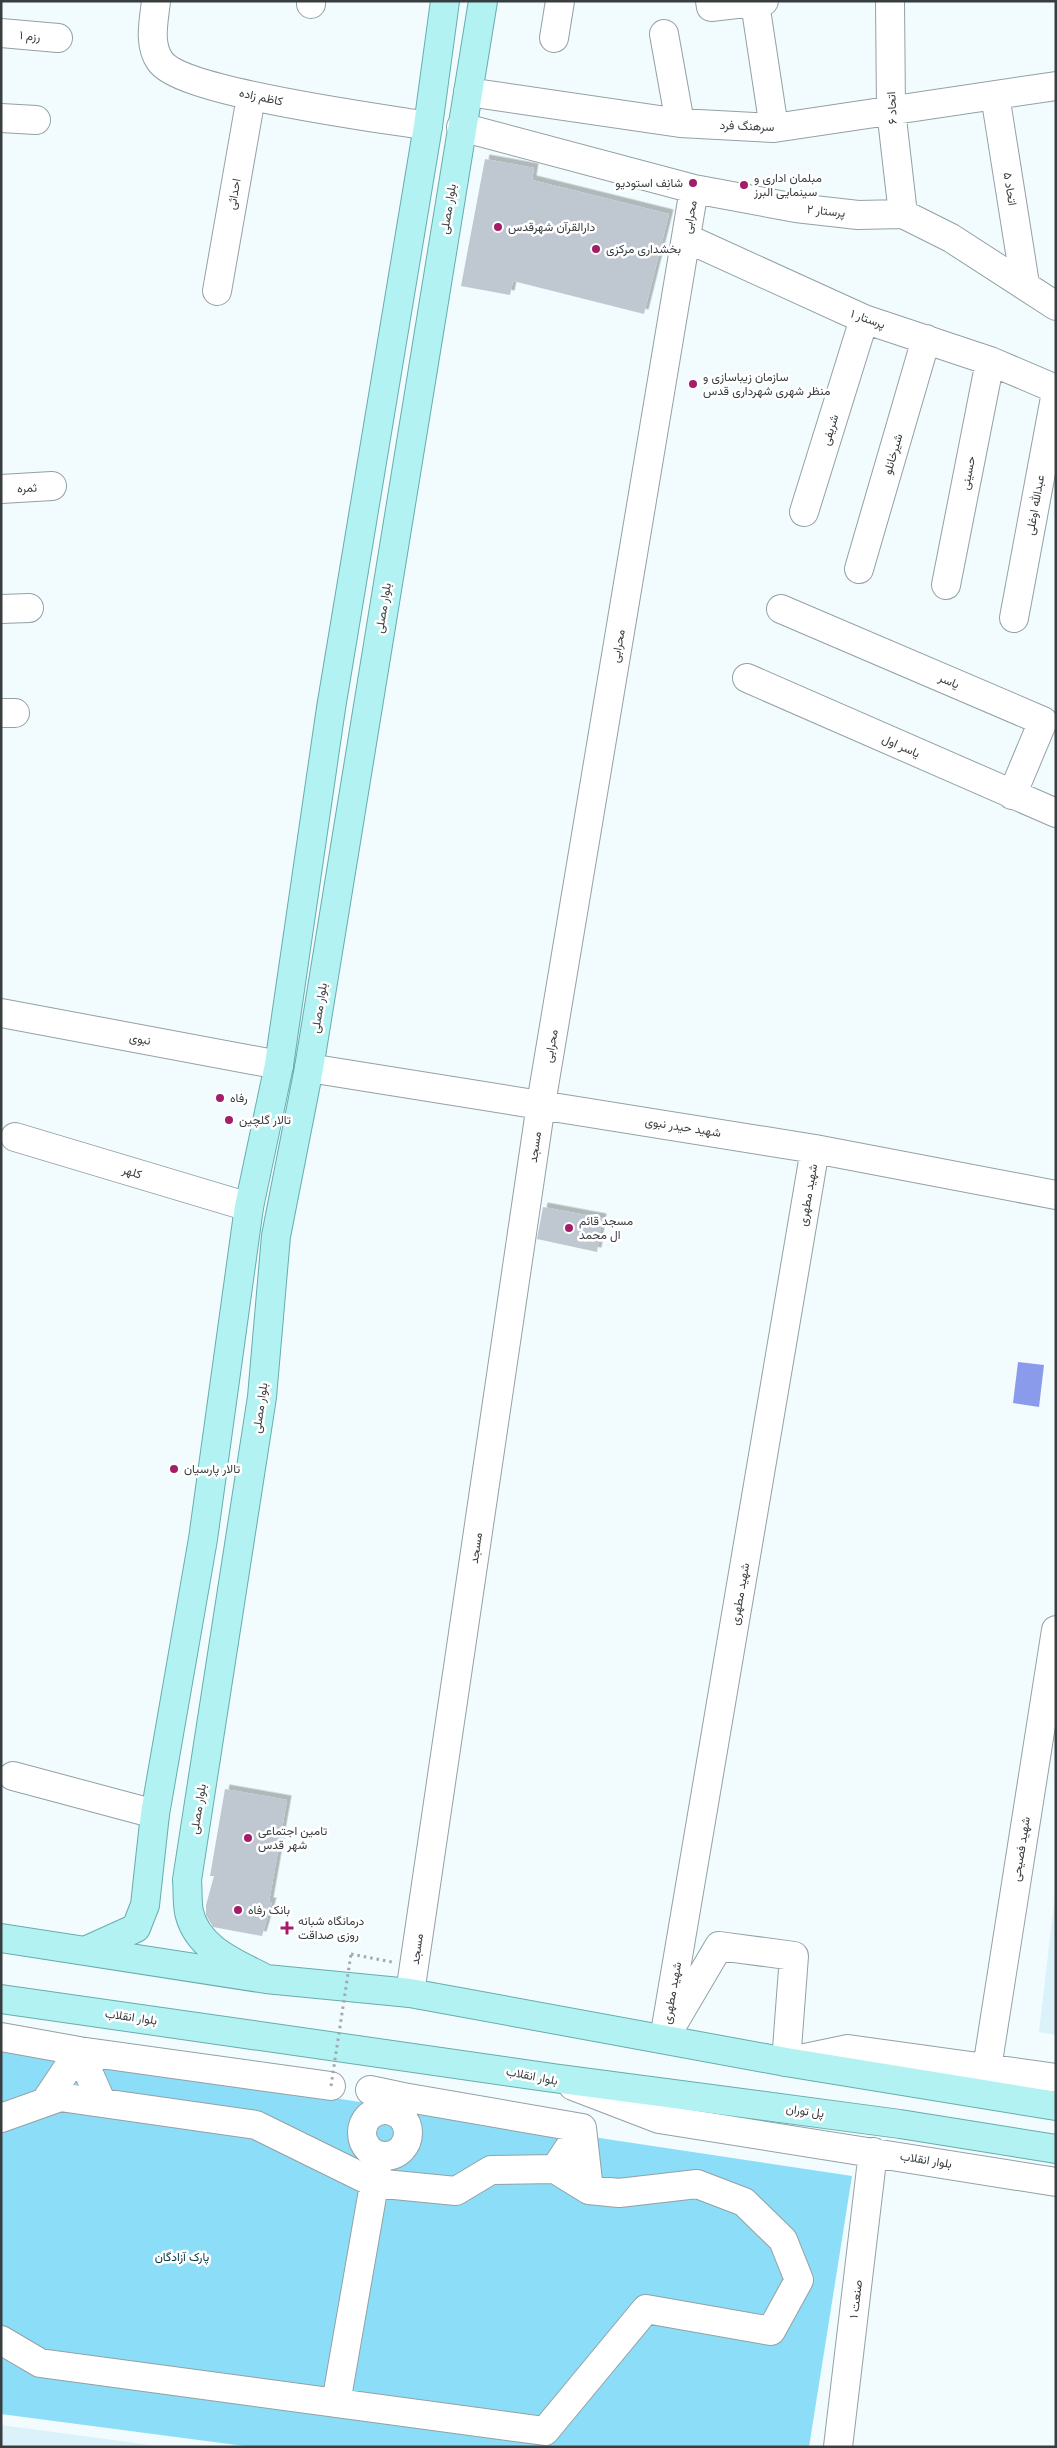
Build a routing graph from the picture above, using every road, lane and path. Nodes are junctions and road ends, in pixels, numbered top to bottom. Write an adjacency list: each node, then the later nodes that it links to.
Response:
1 (156, 1): 15 (street, کاظم زاده)
2 (446, 1): 20 (main road)
3 (483, 1): 13 (main road, بلوار مصلی)
4 (560, 1): 11 (street)
5 (890, 1): 16 (street, اتحاد ۶)
6 (760, 2): 7 (street); 22 (street)
7 (711, 4)
8 (1, 33): 10 (street, رزم ۱)
9 (664, 34): 19 (street)
10 (58, 38)
11 (554, 38)
12 (1056, 86): 14 (street, سرهنگ فرد)
13 (468, 92): 19 (street, سرهنگ فرد); 21 (main road, بلوار مصلی)
14 (995, 95): 16 (street, سرهنگ فرد); 26 (street, اتحاد ۵)
15 (251, 96): 20 (street, کاظم زاده); 27 (street, احداثی)
16 (891, 110): 22 (street, سرهنگ فرد); 24 (street, اتحاد ۶)
17 (1, 118): 18 (street)
18 (36, 120)
19 (680, 123): 22 (street, سرهنگ فرد)
20 (428, 126): 21 (main road); 46 (main road)
21 (461, 127): 23 (street, پرستار ۲); 47 (main road, بلوار مصلی)
22 (774, 128)
23 (694, 189): 24 (street, پرستار ۲); 25 (street, محرابی)
24 (903, 214): 26 (street, پرستار ۲)
25 (686, 238): 29 (street, پرستار ۱); 48 (street, محرابی)
26 (1025, 284): 28 (street, پرستار ۲)
27 (217, 291)
28 (1056, 306)
29 (864, 319): 30 (street, پرستار ۱); 35 (street, شریفی)
30 (926, 339): 31 (street, پرستار ۱); 36 (street, شیرخانلو)
31 (990, 361): 32 (street, پرستار ۱); 37 (street, حسینی)
32 (1056, 390): 41 (street, عبدالله اوغلی)
33 (52, 486): 34 (street, ثمره)
34 (1, 489)
35 (804, 512)
36 (859, 569)
37 (946, 585)
38 (29, 608): 39 (street)
39 (1, 609)
40 (780, 609): 43 (street, یاسر)
41 (1014, 618)
42 (747, 678): 43 (street, یاسر اول)
43 (1012, 795): 44 (street, یاسر اول)
44 (1056, 813)
45 (1, 1013): 46 (street, نبوی)
46 (279, 1064): 47 (main road); 52 (main road)
47 (309, 1068): 48 (street, شهید حیدر نبوی); 59 (main road, بلوار مصلی)
48 (541, 1104): 50 (street, شهید حیدر نبوی); 60 (street, مسجد)
49 (15, 1137): 52 (street, کلهر)
50 (815, 1149): 51 (street, شهید حیدر نبوی); 63 (street, شهید مطهری)
51 (1056, 1194)
52 (249, 1207): 55 (main road)
53 (1056, 1630): 66 (street, شهید فصیحی)
54 (13, 1776): 55 (street)
55 (155, 1814): 57 (main road)
56 (1, 1938): 57 (main road)
57 (85, 1951): 59 (main road)
58 (377, 1960): 69 (path, bridge)
59 (266, 1979): 60 (main road)
60 (410, 1993): 63 (main road)
61 (1, 1999): 67 (main road, بلوار انقلاب)
62 (1, 2037): 64 (street)
63 (664, 2039): 65 (main road); 65 (street)
64 (79, 2051): 69 (street); 71 (street); 72 (street)
65 (786, 2062): 66 (street); 74 (main road)
66 (987, 2068): 68 (street)
67 (553, 2078): 77 (main road, پل توران); 78 (street, بلوار انقلاب)
68 (1056, 2078)
69 (331, 2086)
70 (370, 2090): 73 (street)
71 (45, 2102): 72 (street); 75 (street)
72 (102, 2103): 81 (street)
73 (401, 2106): 76 (street); 81 (street)
74 (1056, 2106)
75 (1, 2118)
76 (582, 2128): 79 (street); 82 (street)
77 (1056, 2150)
78 (873, 2152): 80 (street, بلوار انقلاب); 85 (street, صنعت ۱)
79 (555, 2169): 81 (street); 82 (street)
80 (1056, 2182)
81 (374, 2183): 84 (street)
82 (589, 2190): 84 (street)
83 (1, 2340): 84 (street)
84 (336, 2403)
85 (838, 2447)

